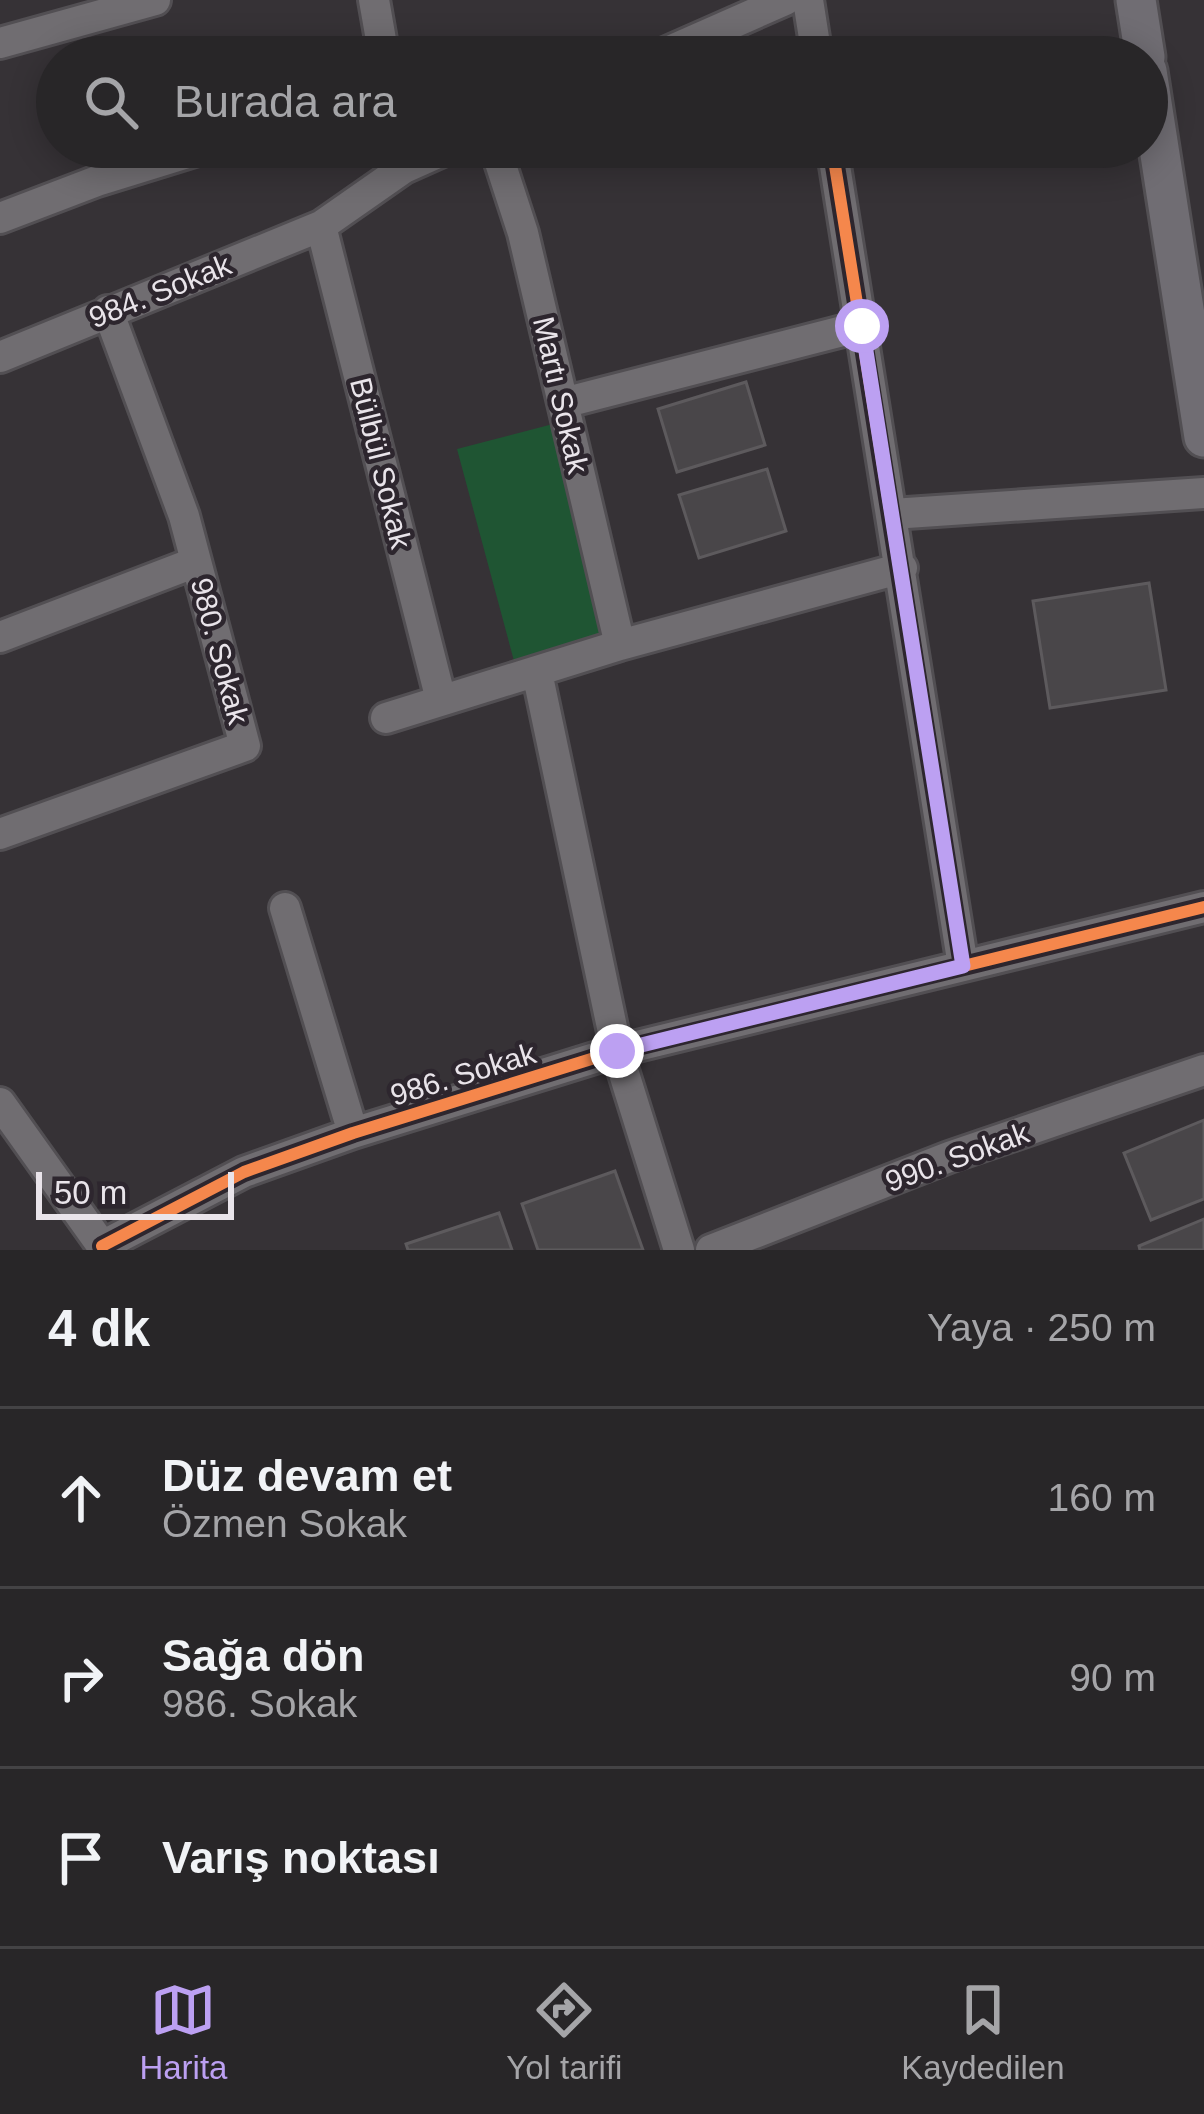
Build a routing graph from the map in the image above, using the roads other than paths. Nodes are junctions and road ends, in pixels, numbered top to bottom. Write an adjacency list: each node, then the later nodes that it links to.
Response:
1 (155, 0): 10 (street)
2 (374, 0): 6 (street)
3 (785, 0): 7 (street)
4 (808, 0): 8 (street)
5 (1136, 0): 9 (main road)
6 (380, 36)
7 (704, 36)
8 (814, 36)
9 (1142, 36)
10 (0, 43)
11 (139, 168): 16 (street)
12 (389, 168): 17 (street, 984. Sokak)
13 (502, 168): 21 (street, Martı Sokak)
14 (836, 168): 19 (street)
15 (1162, 168): 22 (main road)
16 (0, 218)
17 (322, 226): 18 (street, 984. Sokak); 30 (street, Bülbül Sokak)
18 (108, 311): 20 (street, 984. Sokak); 25 (street, 980. Sokak)
19 (862, 326): 21 (street); 24 (street)
20 (0, 357)
21 (563, 403): 28 (street, Martı Sokak)
22 (1203, 429)
23 (1204, 494): 24 (street)
24 (892, 514): 26 (street)
25 (196, 562): 27 (street); 32 (street, 980. Sokak)
26 (902, 568): 28 (street); 35 (street)
27 (0, 637)
28 (620, 645): 29 (street)
29 (537, 672): 30 (street); 36 (street)
30 (441, 700): 31 (street)
31 (386, 718)
32 (0, 834)
33 (1204, 907): 35 (street, 986. Sokak)
34 (285, 908): 39 (street)
35 (963, 966): 36 (street, 986. Sokak)
36 (617, 1051): 39 (street, 986. Sokak); 41 (street)
37 (1204, 1070): 42 (street, 990. Sokak)
38 (0, 1102): 40 (street)
39 (353, 1133): 40 (street, 986. Sokak)
40 (103, 1248)
41 (679, 1250)
42 (711, 1250)

